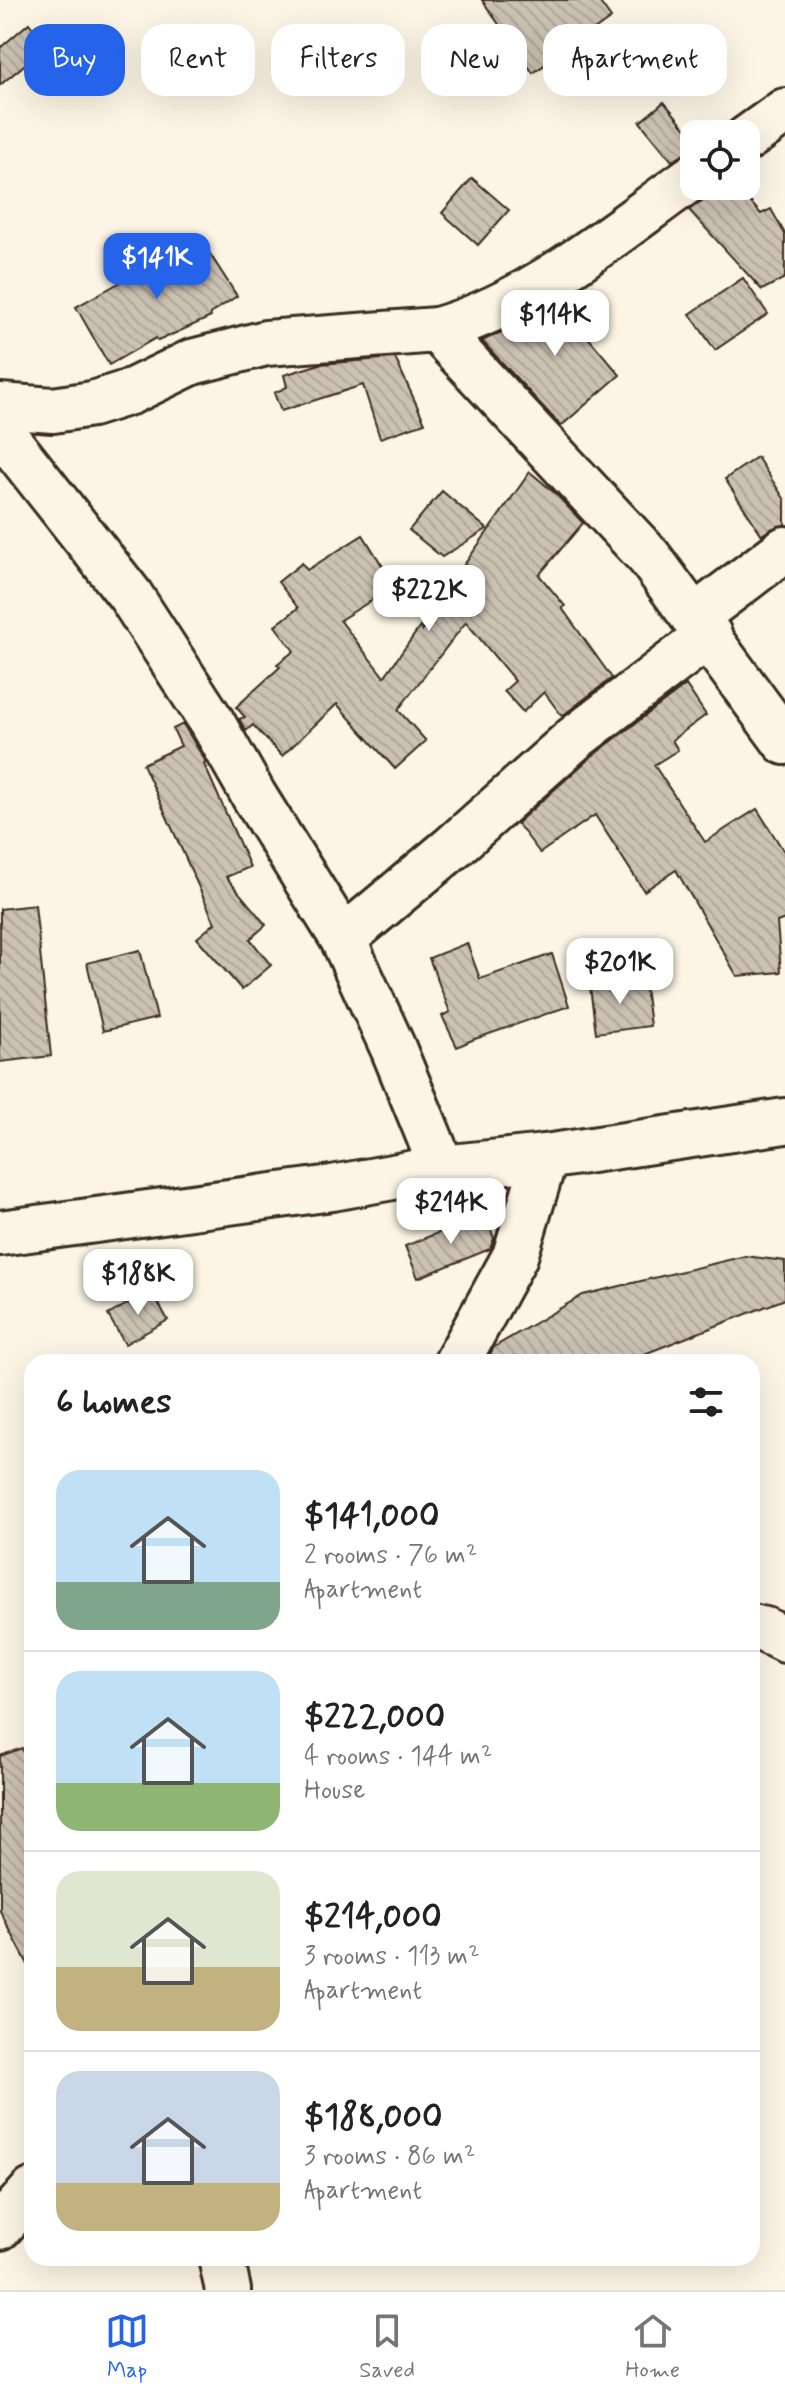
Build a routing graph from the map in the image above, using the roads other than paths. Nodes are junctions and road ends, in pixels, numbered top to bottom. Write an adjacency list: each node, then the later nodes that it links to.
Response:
1 (785, 111): 2 (street)
2 (760, 129)
3 (680, 186): 4 (street)
4 (437, 330): 5 (street); 8 (street)
5 (0, 406)
6 (0, 430): 10 (street)
7 (785, 549): 8 (street)
8 (702, 626): 9 (street); 10 (street)
9 (785, 742)
10 (343, 939): 13 (street)
11 (785, 1121): 12 (street)
12 (545, 1157): 13 (street); 15 (street)
13 (442, 1168): 14 (street)
14 (0, 1233)
15 (461, 1354)
16 (760, 1629): 17 (street)
17 (785, 1640)
18 (24, 2200): 19 (street)
19 (0, 2227)
20 (223, 2266): 21 (street)
21 (228, 2290)

